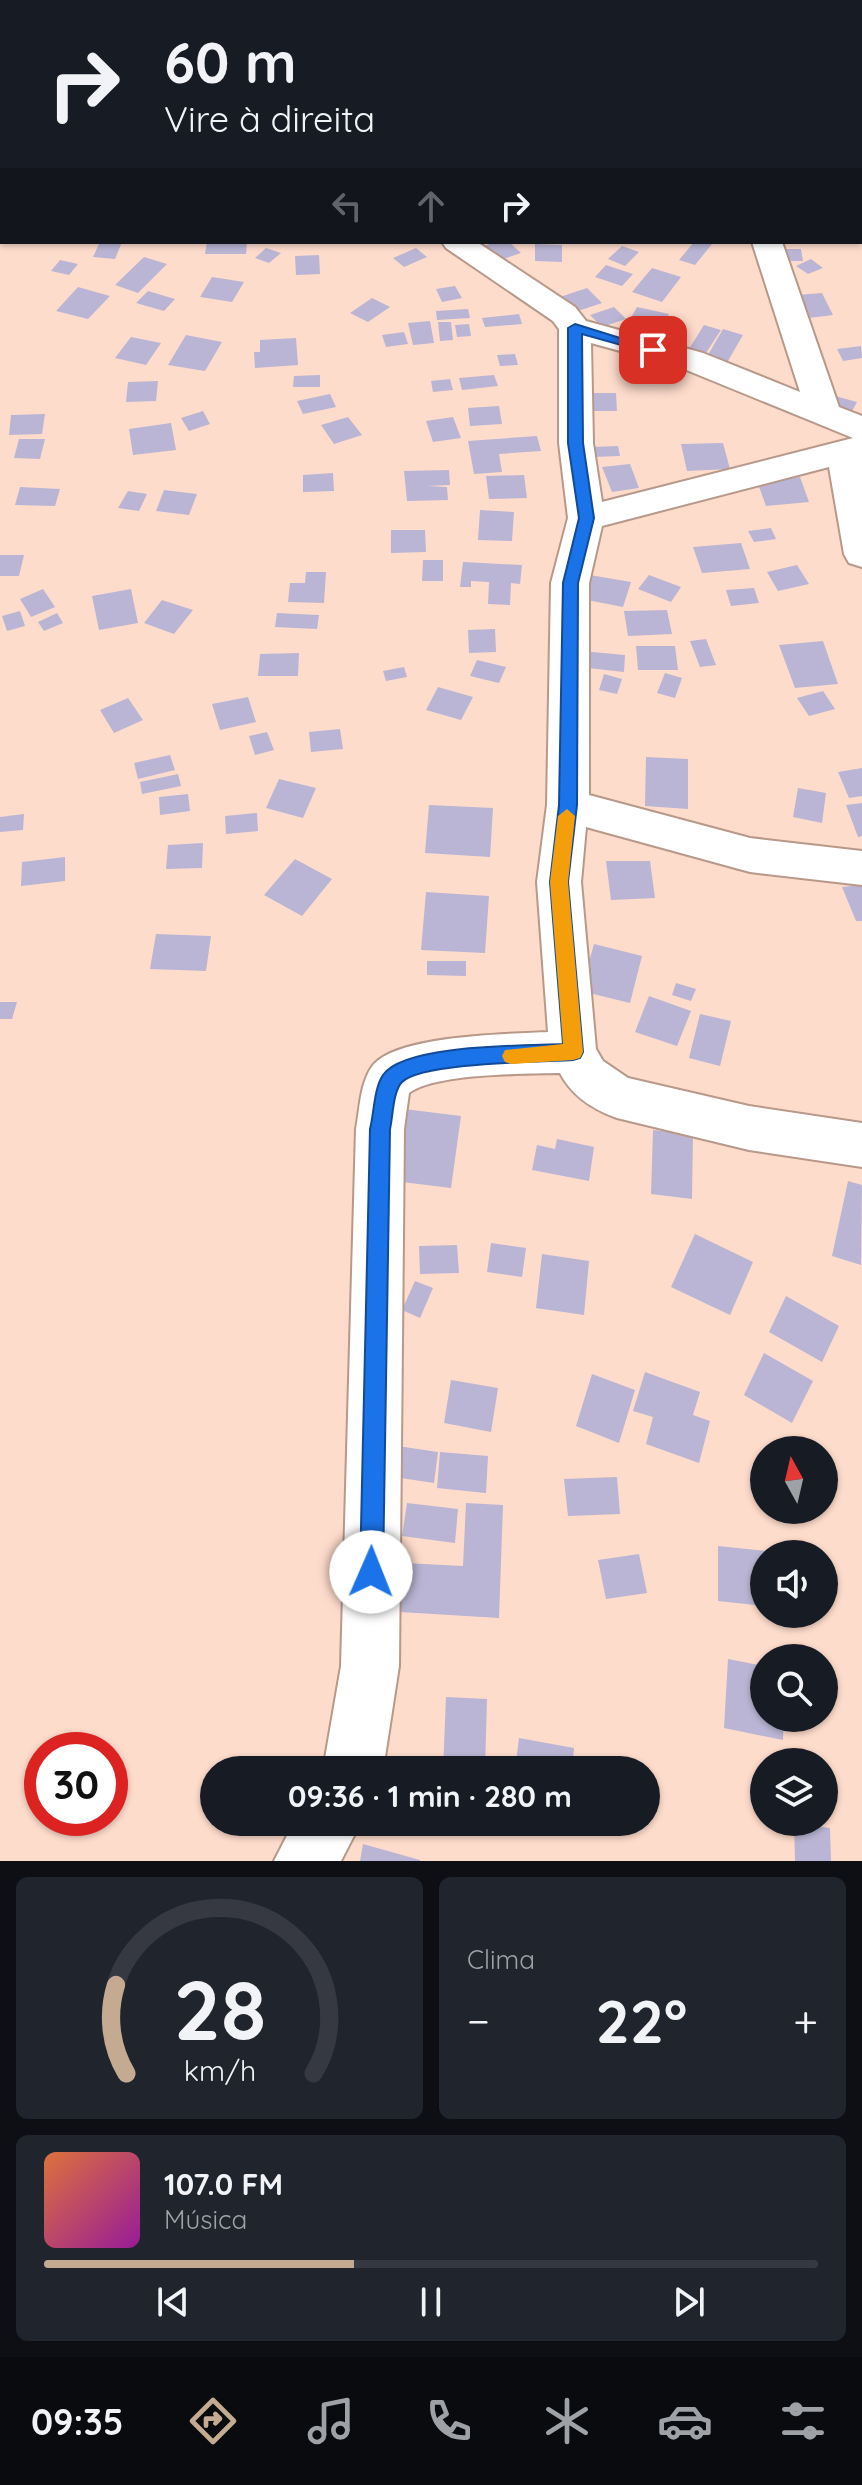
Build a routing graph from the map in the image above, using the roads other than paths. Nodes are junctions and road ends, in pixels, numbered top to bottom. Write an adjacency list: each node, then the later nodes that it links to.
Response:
1 (460, 244): 3 (street)
2 (768, 244): 4 (street)
3 (575, 328): 4 (street); 6 (street)
4 (824, 414): 5 (street)
5 (856, 442): 6 (street); 7 (street)
6 (586, 518): 8 (street)
7 (862, 554)
8 (568, 805): 9 (street); 10 (street)
9 (862, 868)
10 (573, 1052): 11 (street); 12 (street)
11 (862, 1145)
12 (356, 1756)
13 (321, 1836): 14 (street)
14 (305, 1861)

